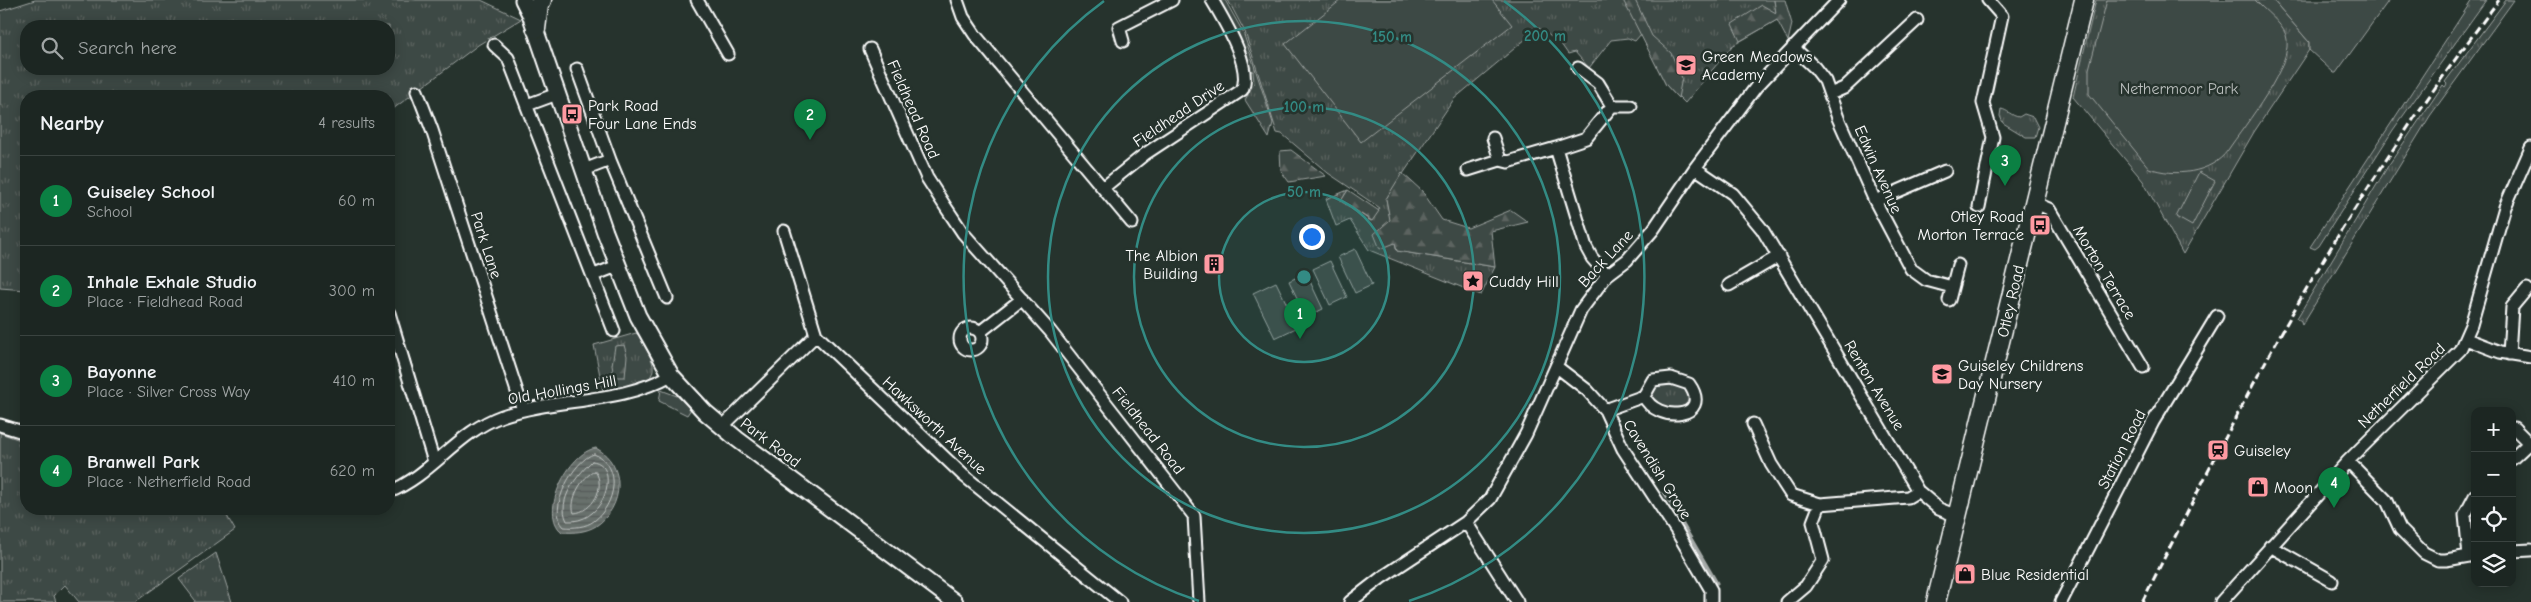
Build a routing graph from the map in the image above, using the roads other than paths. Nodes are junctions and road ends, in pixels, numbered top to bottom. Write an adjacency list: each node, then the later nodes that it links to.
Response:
1 (523, 0): 11 (main road, Park Road)
2 (542, 0): 11 (main road)
3 (698, 0): 16 (street)
4 (957, 0): 34 (street)
5 (1172, 0): 12 (street)
6 (1212, 0): 34 (street, Fieldhead Drive)
7 (1839, 0): 14 (street, Back Lane)
8 (1988, 0): 37 (street)
9 (2084, 0): 36 (main road, Otley Road)
10 (1917, 20): 21 (street)
11 (536, 29): 20 (main road, Park Road)
12 (1123, 41)
13 (494, 45): 22 (street)
14 (1792, 47): 21 (street, Edwin Avenue); 30 (street, Back Lane)
15 (870, 50): 49 (street, Fieldhead Road)
16 (728, 54)
17 (577, 68): 28 (street)
18 (1578, 68): 23 (street)
19 (417, 91): 63 (street, Park Lane)
20 (557, 94): 22 (street); 31 (main road, Park Road)
21 (1830, 94): 35 (street, Edwin Avenue)
22 (527, 105): 43 (street)
23 (1612, 106): 24 (street); 26 (street)
24 (1631, 106)
25 (1493, 138): 29 (street)
26 (1556, 148): 29 (street); 44 (street)
27 (2531, 148): 56 (street, Netherfield Road)
28 (610, 160): 31 (street); 48 (street)
29 (1500, 160): 32 (street)
30 (1695, 168): 40 (street, Renton Avenue); 44 (street, Back Lane)
31 (584, 170): 42 (main road, Park Road)
32 (1468, 170)
33 (1945, 171): 35 (street)
34 (1103, 188): 38 (street)
35 (1875, 201): 46 (street, Edwin Avenue)
36 (2033, 202): 59 (street, Morton Terrace); 78 (main road, Otley Road)
37 (1979, 207)
38 (1132, 223)
39 (784, 231): 55 (street, Hawksworth Avenue)
40 (1779, 256): 45 (street); 75 (street, Renton Avenue)
41 (1958, 265): 46 (street)
42 (617, 266): 43 (street); 61 (main road, Park Road)
43 (594, 275): 52 (street)
44 (1607, 275): 60 (street, Back Lane)
45 (1729, 285)
46 (1952, 287): 50 (street)
47 (2527, 290): 57 (street)
48 (667, 298)
49 (1022, 299): 53 (street); 88 (street, Fieldhead Road)
50 (1949, 300)
51 (2216, 316): 94 (street, Station Road)
52 (614, 331)
53 (980, 332)
54 (395, 333): 73 (street)
55 (816, 335): 67 (street); 87 (street, Hawksworth Avenue)
56 (2466, 339): 57 (street); 72 (street, Netherfield Road)
57 (2509, 354): 58 (street)
58 (2531, 357)
59 (2143, 366)
60 (1557, 367): 64 (street, Cavendish Grove); 79 (street, Back Lane)
61 (671, 375): 63 (street, Old Hollings Hill); 67 (main road, Park Road)
62 (1644, 396): 64 (street)
63 (523, 410): 73 (street, Old Hollings Hill)
64 (1605, 410): 91 (street, Cavendish Grove)
65 (1753, 424): 77 (street)
66 (0, 425): 68 (street)
67 (722, 427): 86 (main road, Park Road)
68 (20, 428)
69 (2516, 430): 70 (street)
70 (2530, 444): 71 (street)
71 (2516, 456)
72 (2348, 461): 80 (street, Netherfield Road); 84 (street)
73 (434, 462): 74 (street, Old Hollings Hill)
74 (395, 489)
75 (1918, 491): 77 (street); 78 (street, Renton Avenue)
76 (2474, 497): 81 (street)
77 (1820, 504): 92 (street)
78 (1957, 516): 93 (main road, Otley Road)
79 (1466, 522): 89 (street, Back Lane); 90 (street)
80 (2270, 546): 85 (street); 95 (street, Netherfield Road)
81 (2471, 550)
82 (2531, 550): 83 (street)
83 (2516, 551)
84 (2471, 555)
85 (2332, 581)
86 (955, 602)
87 (1120, 602)
88 (1199, 602)
89 (1350, 602)
90 (1517, 602)
91 (1710, 602)
92 (1787, 602)
93 (1936, 602)
94 (2061, 602)
95 (2221, 602)

